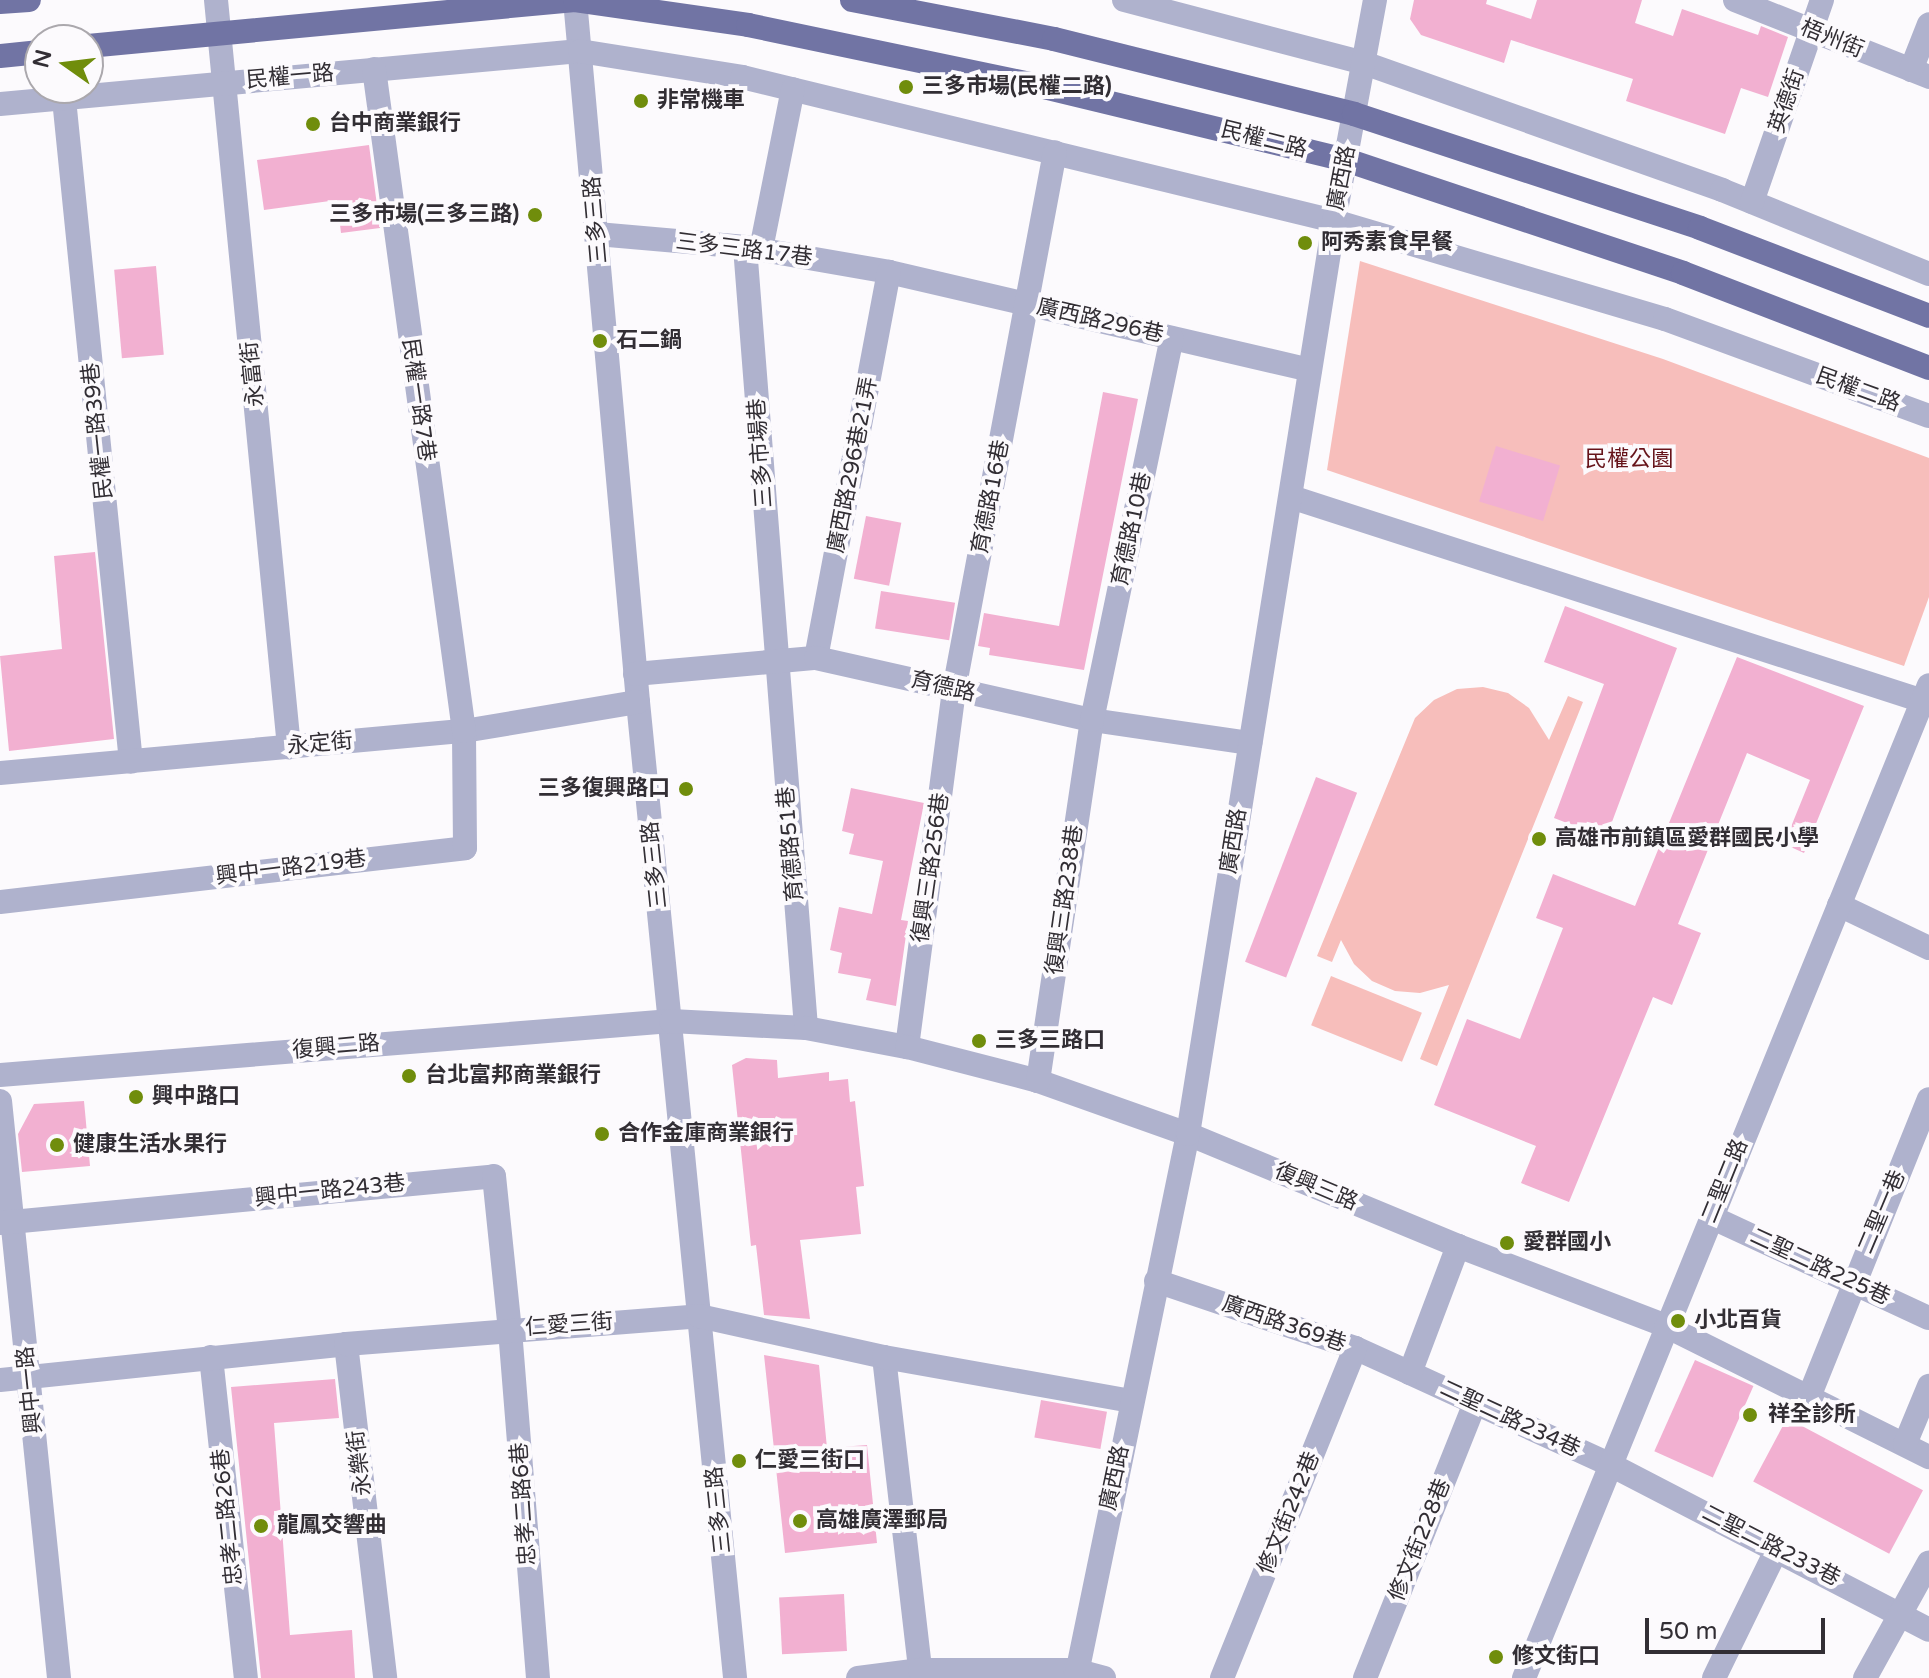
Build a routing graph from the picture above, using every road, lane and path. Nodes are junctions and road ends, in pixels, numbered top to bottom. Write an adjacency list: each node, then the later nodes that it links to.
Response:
1 (29, 0): 9 (main road)
2 (216, 0): 12 (street, 永富街)
3 (575, 0): 12 (main road); 14 (street, 三多三路); 28 (main road, 民權二路)
4 (852, 0): 26 (main road)
5 (1124, 0): 17 (street)
6 (1375, 0): 17 (street, 廣西路)
7 (1735, 0): 11 (street, 梧州街)
8 (1822, 0): 11 (street, 英德街)
9 (0, 2)
10 (1929, 24): 19 (street)
11 (1811, 30): 19 (street, 梧州街); 29 (street, 英德街)
12 (219, 31): 13 (main road); 20 (street, 永富街)
13 (104, 44)
14 (580, 51): 18 (street, 民權一路); 21 (street, 民權二路); 31 (street, 三多三路)
15 (24, 54): 16 (main road)
16 (0, 56)
17 (1364, 63): 26 (street, 廣西路); 29 (street)
18 (374, 69): 20 (street, 民權一路); 49 (street, 民權一路7巷)
19 (1920, 74)
20 (224, 83): 22 (street, 民權一路); 51 (street, 永富街)
21 (793, 89): 27 (street, 民權二路); 32 (street, 三多市場巷)
22 (104, 95)
23 (24, 102): 24 (street, 民權一路)
24 (0, 104)
25 (65, 104): 52 (street, 民權一路39巷)
26 (1354, 114): 28 (street, 廣西路); 36 (main road)
27 (1055, 152): 30 (street, 民權二路); 35 (street, 育德路16巷)
28 (1346, 160): 30 (street, 廣西路); 38 (main road, 民權二路)
29 (1752, 202): 34 (street)
30 (1334, 221): 39 (street, 廣西路); 40 (street, 民權二路)
31 (597, 234): 32 (street, 三多三路17巷); 44 (street, 三多三路)
32 (753, 248): 33 (street, 三多三路17巷); 43 (street, 三多市場巷)
33 (889, 272): 35 (street, 廣西路296巷); 42 (street, 廣西路296巷21弄)
34 (1929, 274)
35 (1028, 304): 37 (street, 廣西路296巷); 45 (street, 育德路16巷)
36 (1929, 316)
37 (1172, 338): 39 (street, 廣西路296巷); 48 (street, 育德路10巷)
38 (1929, 368)
39 (1310, 370): 41 (street, 廣西路)
40 (1929, 416)
41 (1291, 497): 46 (street); 50 (street, 廣西路)
42 (816, 658): 43 (street, 育德路); 45 (street, 育德路)
43 (776, 660): 44 (street, 育德路); 58 (street, 育德路51巷)
44 (635, 674): 47 (street, 三多三路)
45 (954, 690): 48 (street, 育德路); 59 (street, 復興三路256巷)
46 (1926, 693): 55 (street, 二聖二路)
47 (638, 702): 49 (street, 永定街); 57 (street, 三多三路)
48 (1092, 720): 50 (street, 育德路); 61 (street, 復興三路238巷)
49 (464, 731): 51 (street, 永定街); 54 (street, 興中一路219巷)
50 (1250, 743): 64 (street, 廣西路)
51 (289, 747): 52 (street, 永定街)
52 (131, 762): 53 (street, 永定街)
53 (0, 773)
54 (0, 902)
55 (1839, 905): 56 (street); 65 (street, 二聖二路)
56 (1929, 948)
57 (671, 1021): 58 (street, 復興三路); 60 (street, 復興二路); 70 (street, 三多三路)
58 (806, 1028): 59 (street, 復興三路)
59 (907, 1047): 61 (street, 復興三路)
60 (0, 1075)
61 (1038, 1081): 64 (street, 復興三路)
62 (1929, 1099): 68 (street, 二聖一巷)
63 (0, 1101): 66 (street, 興中一路)
64 (1188, 1134): 67 (street, 復興三路); 69 (street, 廣西路)
65 (1711, 1217): 68 (street, 二聖二路225巷); 72 (street, 二聖二路)
66 (6, 1223): 73 (street, 興中一路243巷); 79 (street, 興中一路)
67 (1458, 1246): 72 (street, 復興三路); 78 (street)
68 (1854, 1280): 71 (street, 二聖二路225巷); 82 (street, 二聖一巷)
69 (1156, 1281): 75 (street, 廣西路369巷); 83 (street, 廣西路)
70 (699, 1316): 73 (street, 仁愛三街); 77 (street, 仁愛三街); 98 (street, 三多三路)
71 (1929, 1318)
72 (1666, 1326): 82 (street, 復興三路); 87 (street, 二聖二路)
73 (510, 1330): 74 (street, 仁愛三街); 97 (street, 忠孝二路6巷)
74 (346, 1344): 76 (street, 仁愛三街); 96 (street, 永樂街)
75 (1355, 1348): 78 (street, 廣西路369巷); 101 (street, 修文街242巷)
76 (211, 1357): 79 (street, 仁愛三街); 95 (street, 忠孝二路26巷)
77 (884, 1357): 83 (street, 仁愛三街); 92 (street)
78 (1410, 1373): 84 (street, 二聖二路234巷)
79 (28, 1378): 80 (street, 仁愛三街); 94 (street, 興中一路)
80 (0, 1380)
81 (1929, 1386): 85 (street)
82 (1809, 1397): 85 (street, 復興三路)
83 (1131, 1401): 93 (street, 廣西路)
84 (1475, 1403): 87 (street, 二聖二路234巷); 102 (street, 修文街228巷)
85 (1905, 1444): 86 (street, 復興三路)
86 (1929, 1457)
87 (1611, 1465): 88 (street, 二聖二路233巷); 103 (street, 二聖二路)
88 (1777, 1549): 90 (street, 二聖二路233巷); 104 (street)
89 (1929, 1562): 90 (street)
90 (1901, 1613): 91 (street, 二聖二路233巷); 105 (street)
91 (1929, 1630)
92 (921, 1674): 93 (street); 99 (street)
93 (1076, 1674): 100 (street)
94 (59, 1678)
95 (246, 1678)
96 (385, 1678)
97 (538, 1678)
98 (735, 1678)
99 (858, 1678)
100 (1104, 1678)
101 (1222, 1678)
102 (1365, 1678)
103 (1524, 1678)
104 (1714, 1678)
105 (1865, 1678)

